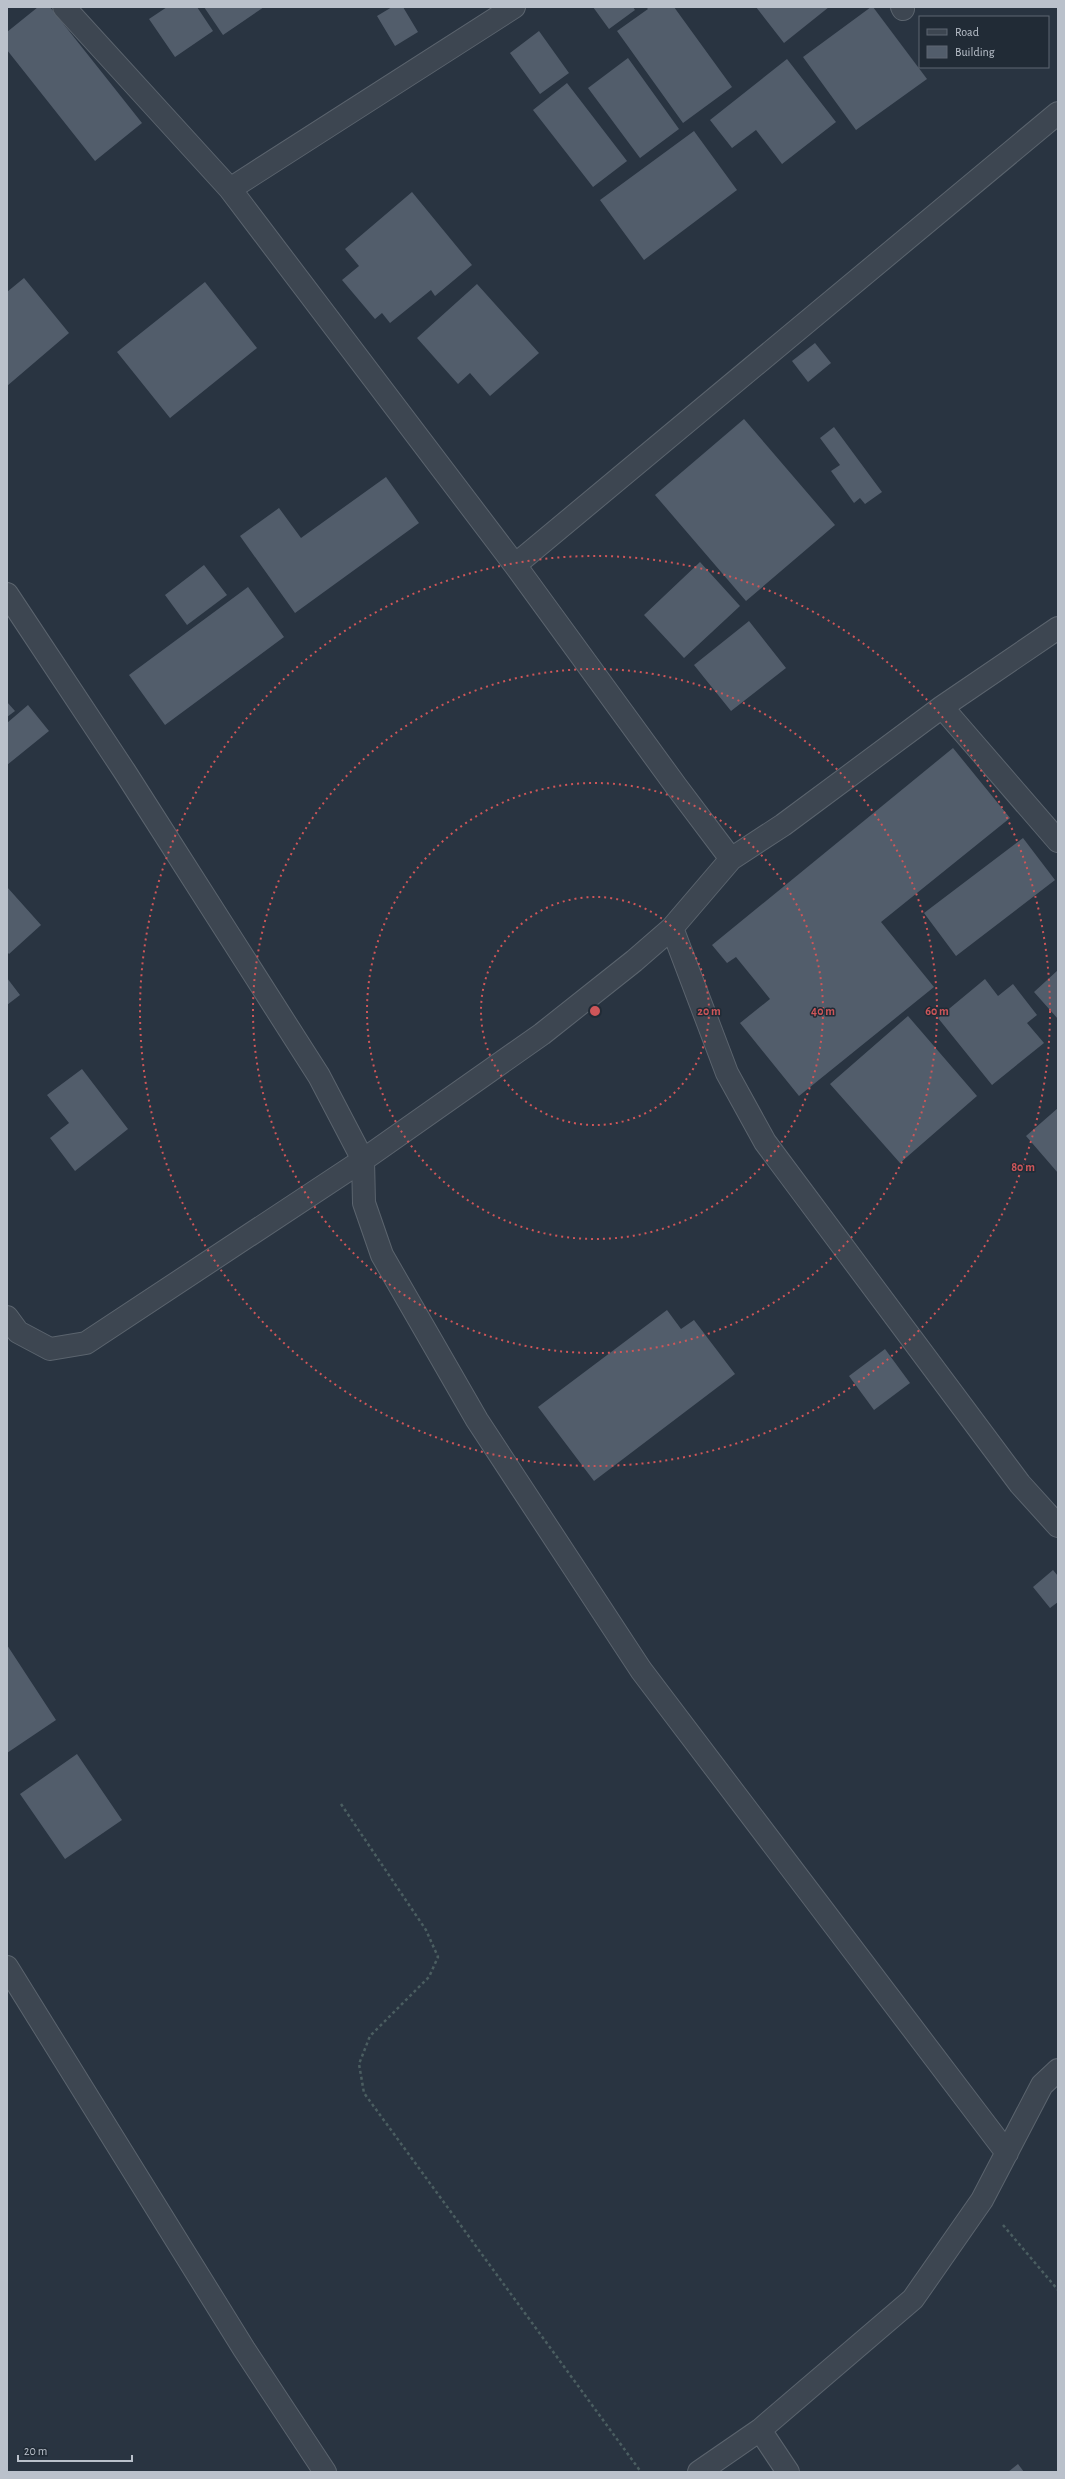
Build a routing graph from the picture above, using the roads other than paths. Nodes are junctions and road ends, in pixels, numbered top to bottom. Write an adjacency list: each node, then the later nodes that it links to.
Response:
1 (64, 7): 4 (street)
2 (514, 7): 4 (street)
3 (1058, 113): 5 (street)
4 (230, 189): 5 (street)
5 (515, 565): 10 (street)
6 (7, 594): 12 (street)
7 (1058, 628): 8 (street)
8 (942, 707): 9 (street); 10 (street)
9 (1058, 841)
10 (731, 859): 11 (street)
11 (672, 928): 12 (street); 14 (street)
12 (364, 1160): 13 (street); 17 (street)
13 (7, 1317)
14 (1058, 1526)
15 (7, 1967): 19 (street)
16 (1058, 2070): 17 (street)
17 (1007, 2153): 18 (street)
18 (760, 2430): 20 (street); 21 (street)
19 (324, 2472)
20 (699, 2472)
21 (788, 2472)

